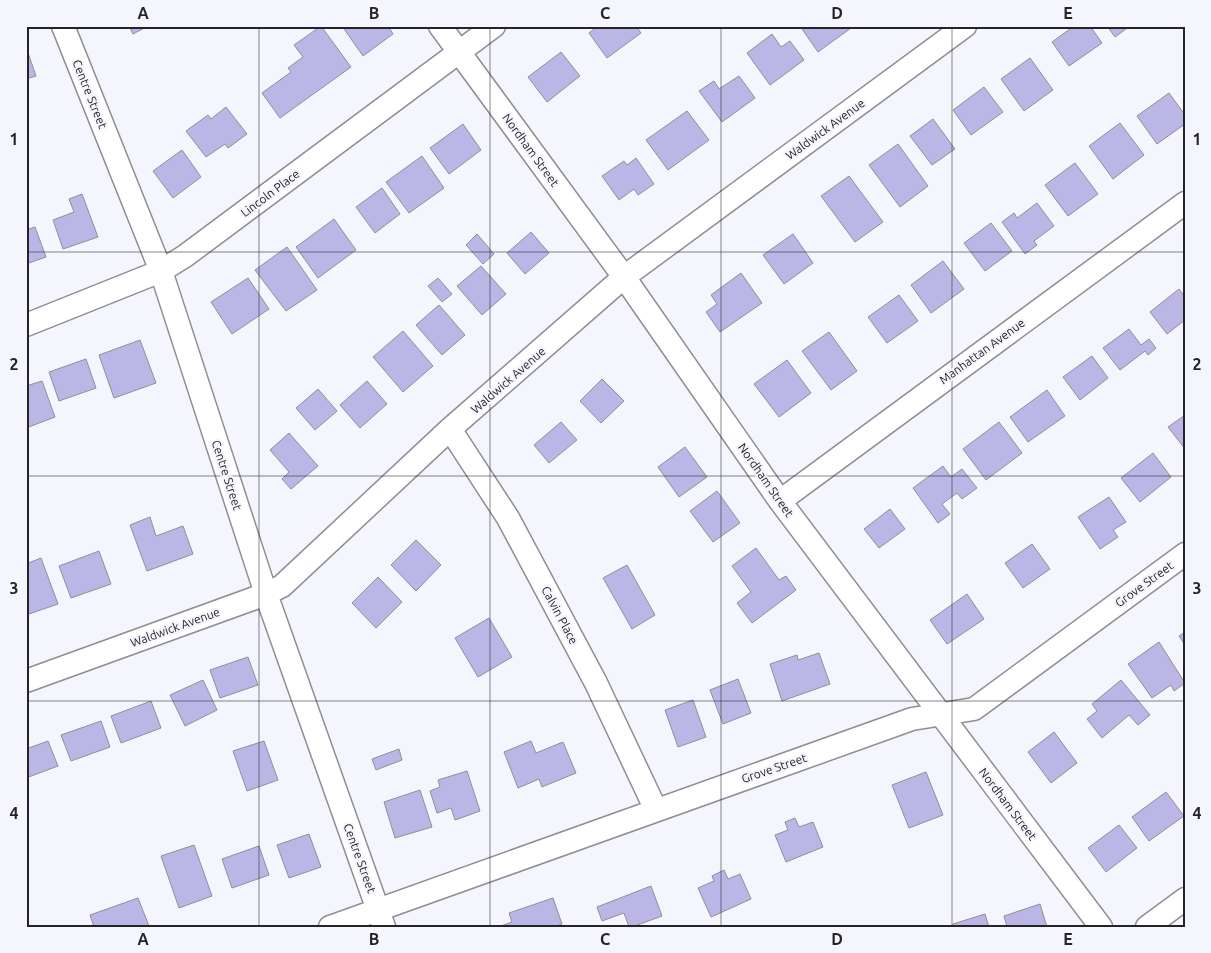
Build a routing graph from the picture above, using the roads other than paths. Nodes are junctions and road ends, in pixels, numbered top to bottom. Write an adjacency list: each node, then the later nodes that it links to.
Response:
1 (63, 26): 7 (street, Centre Street)
2 (440, 26): 5 (street, Nordham Street)
3 (494, 26): 5 (street, Lincoln Place)
4 (965, 26): 8 (street, Waldwick Avenue)
5 (459, 52): 7 (street, Lincoln Place); 8 (street, Nordham Street)
6 (1185, 203): 11 (street, Manhattan Avenue)
7 (161, 271): 9 (street, Lincoln Place); 13 (street, Centre Street)
8 (624, 277): 10 (street, Waldwick Avenue); 11 (street, Nordham Street)
9 (26, 325)
10 (450, 429): 13 (street, Waldwick Avenue); 16 (street, Calvin Place)
11 (780, 501): 15 (street, Nordham Street)
12 (1185, 554): 15 (street, Grove Street)
13 (266, 594): 14 (street, Waldwick Avenue); 18 (street, Centre Street)
14 (26, 681)
15 (940, 714): 16 (street, Grove Street); 20 (street, Nordham Street)
16 (656, 810): 18 (street, Grove Street)
17 (1185, 899): 21 (street)
18 (381, 918): 19 (street, Grove Street)
19 (330, 927)
20 (1101, 927)
21 (1147, 927)

